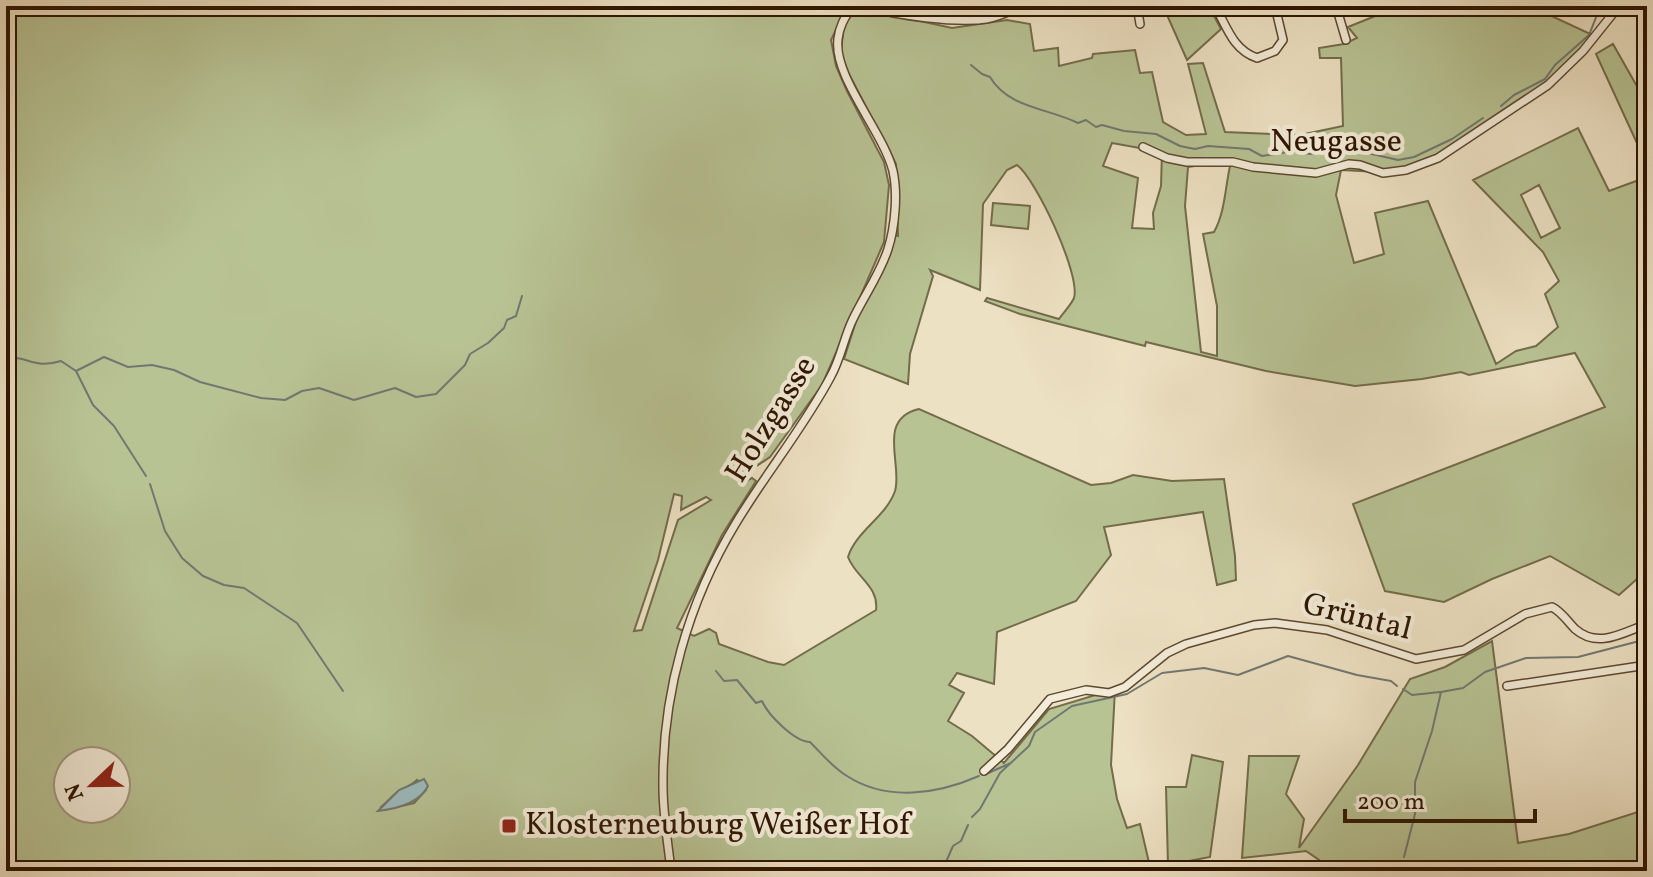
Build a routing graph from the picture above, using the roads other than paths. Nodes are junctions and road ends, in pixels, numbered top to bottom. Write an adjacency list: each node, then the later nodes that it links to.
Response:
1 (852, 6): 19 (street, Holzgasse)
2 (867, 6): 10 (street)
3 (979, 6): 11 (street)
4 (1022, 6): 11 (street)
5 (1137, 6): 12 (street)
6 (1215, 6): 7 (street)
7 (1275, 6)
8 (1336, 6): 13 (street)
9 (1619, 6): 14 (street, Neugasse)
10 (914, 10): 11 (street)
11 (979, 20)
12 (1140, 24)
13 (1346, 40)
14 (1143, 147)
15 (1647, 624): 18 (street, Grüntal)
16 (1647, 665): 17 (street)
17 (1507, 686)
18 (984, 771)
19 (671, 871)

